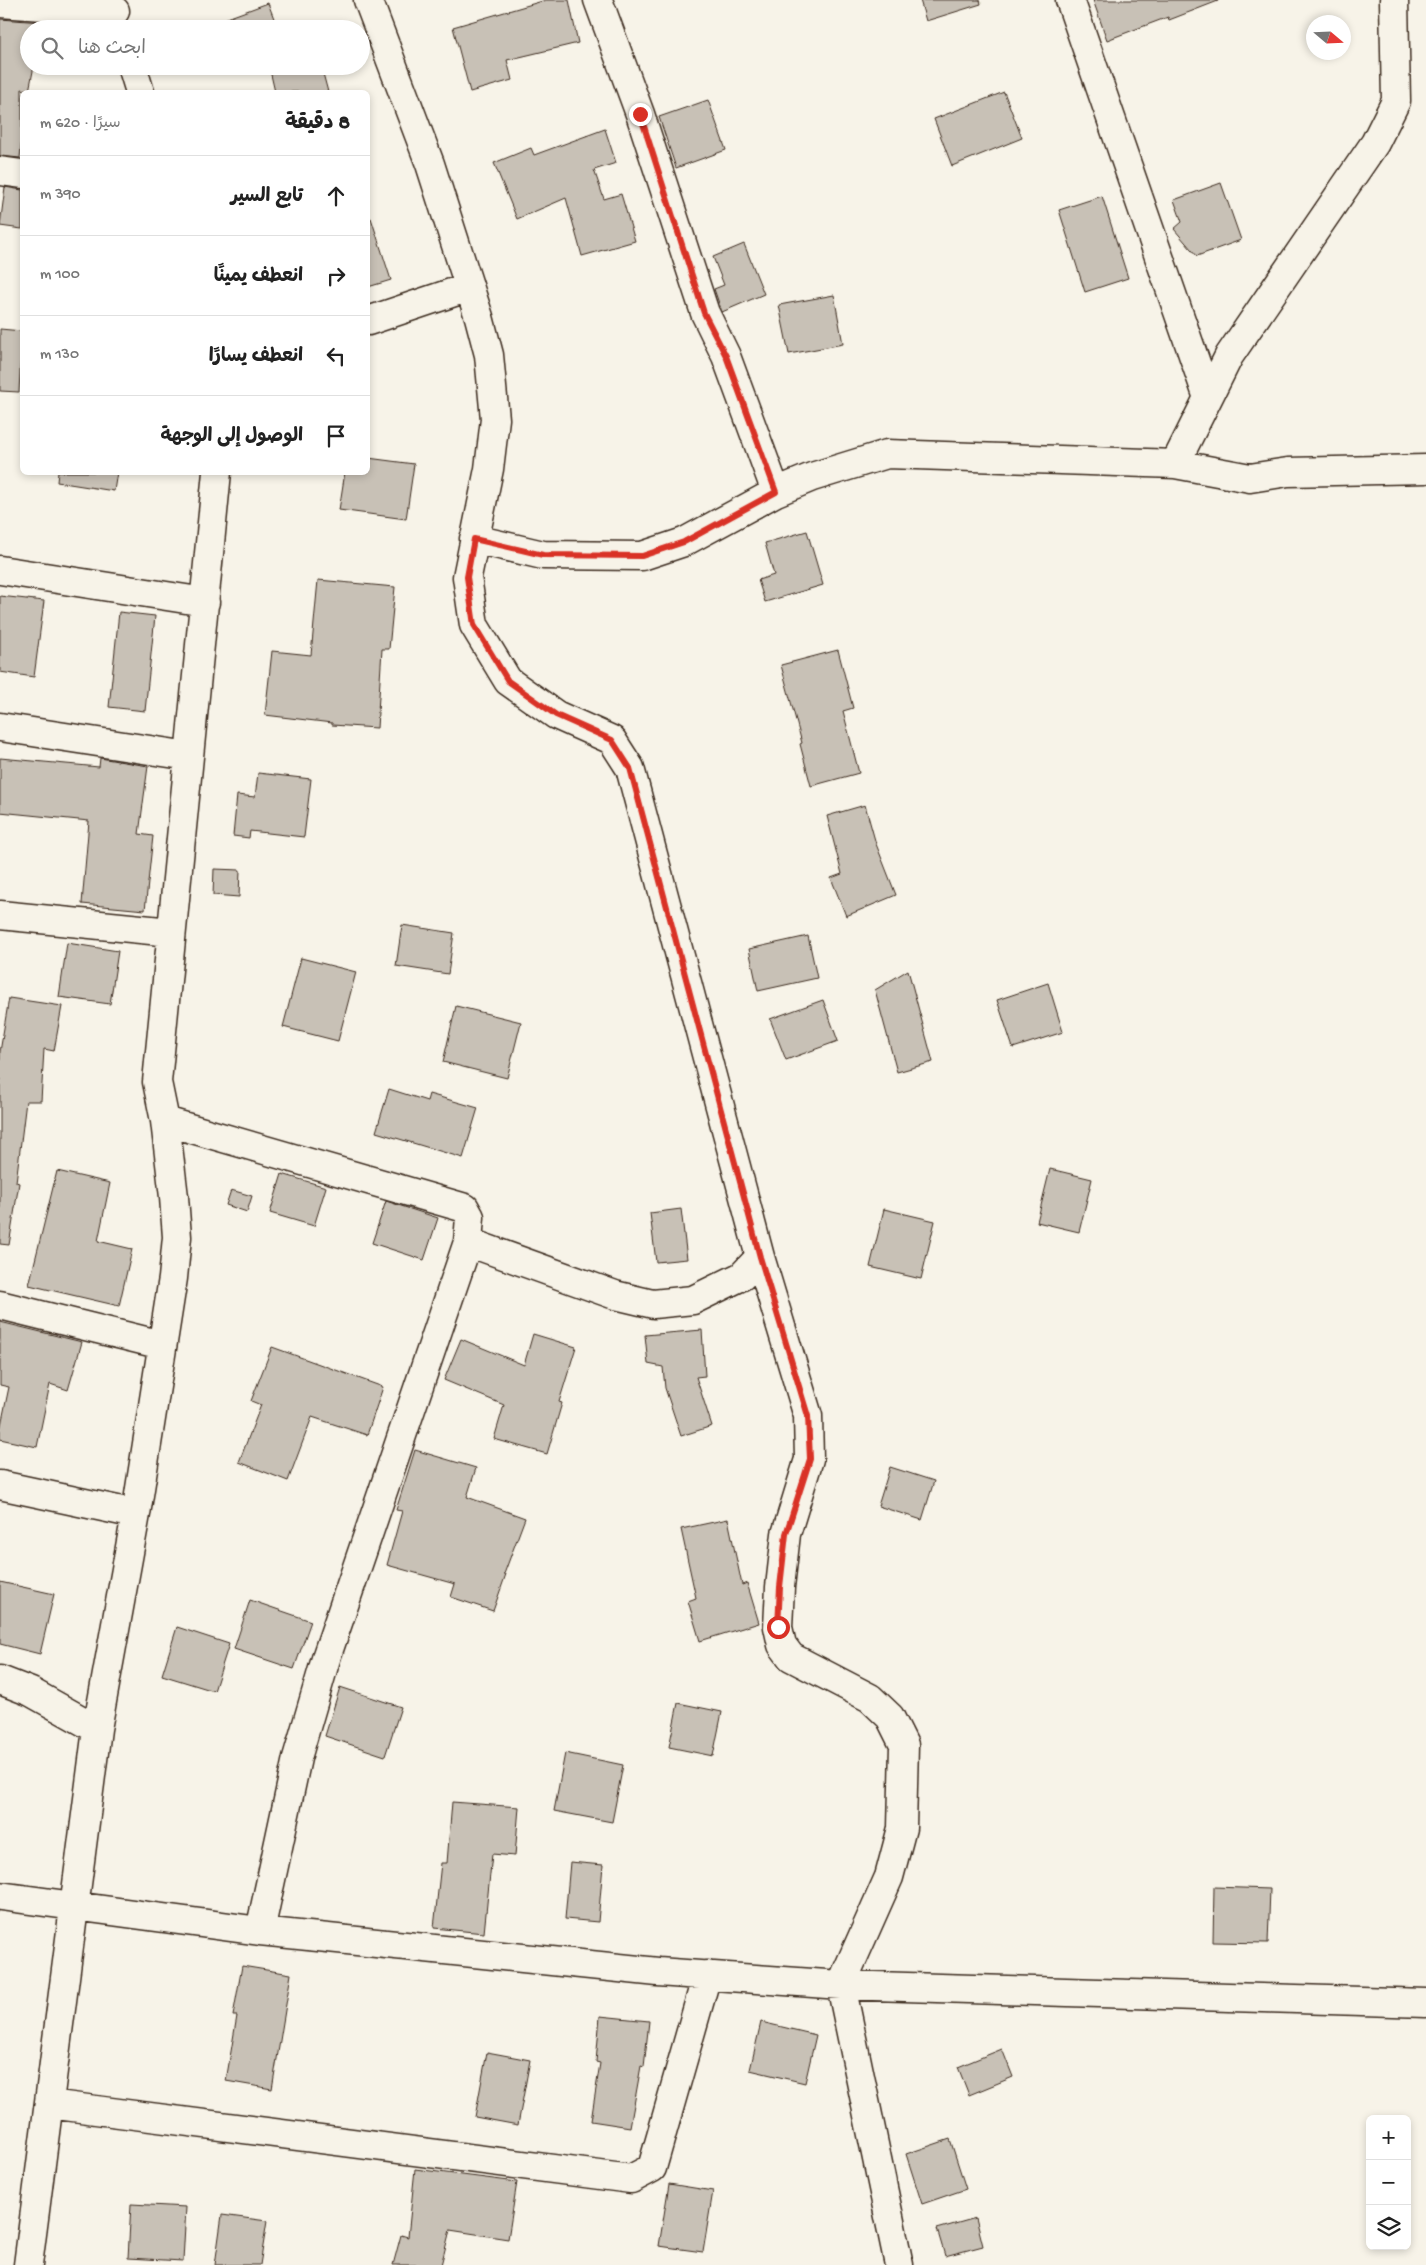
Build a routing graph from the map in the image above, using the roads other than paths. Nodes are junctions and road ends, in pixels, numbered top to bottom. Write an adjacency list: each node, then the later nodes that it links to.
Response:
1 (368, 0): 11 (street)
2 (598, 0): 17 (street)
3 (1070, 0): 13 (street)
4 (1394, 0): 13 (street)
5 (0, 3): 6 (street)
6 (116, 13)
7 (135, 75): 8 (street)
8 (139, 90)
9 (0, 172): 10 (street)
10 (20, 174)
11 (469, 287): 12 (street); 18 (street)
12 (370, 320)
13 (1208, 398): 14 (street)
14 (1175, 464): 15 (street); 17 (street)
15 (1426, 469)
16 (217, 475): 20 (street)
17 (776, 492): 18 (street)
18 (474, 539): 27 (street)
19 (0, 570): 20 (street)
20 (205, 602): 22 (street)
21 (0, 728): 22 (street)
22 (189, 756): 24 (street)
23 (0, 915): 24 (street)
24 (171, 932): 25 (street)
25 (164, 1121): 26 (street); 29 (street)
26 (468, 1242): 27 (street); 36 (street)
27 (760, 1257): 38 (street)
28 (0, 1305): 29 (street)
29 (162, 1345): 31 (street)
30 (0, 1485): 31 (street)
31 (136, 1514): 33 (street)
32 (0, 1680): 33 (street)
33 (97, 1729): 35 (street)
34 (0, 1896): 35 (street)
35 (75, 1906): 36 (street); 40 (street)
36 (260, 1931): 37 (street)
37 (707, 1975): 38 (street); 40 (street)
38 (841, 1985): 39 (street); 42 (street)
39 (1426, 2003)
40 (49, 2104): 41 (street)
41 (28, 2265)
42 (899, 2265)

